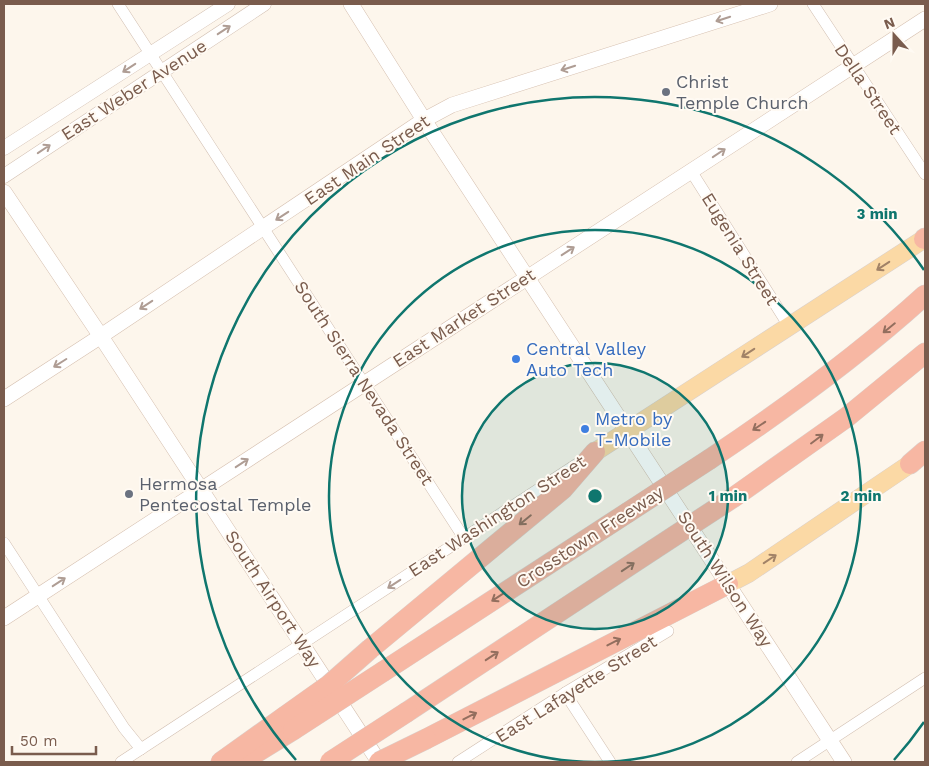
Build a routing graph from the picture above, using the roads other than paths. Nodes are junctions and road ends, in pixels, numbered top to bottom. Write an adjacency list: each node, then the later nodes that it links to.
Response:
1 (118, 4): 8 (street, South Sierra Nevada Street)
2 (228, 4): 8 (street, East Weber Avenue)
3 (264, 4): 10 (street, East Weber Avenue, one-way to 3)
4 (350, 4): 11 (main road, South Wilson Way)
5 (770, 4): 11 (main road, East Main Street, one-way to 11)
6 (813, 4): 9 (street, Della Street)
7 (925, 19): 9 (main road, East Market Street)
8 (151, 54): 10 (street, South Sierra Nevada Street); 12 (street, East Weber Avenue, one-way to 12)
9 (851, 65): 13 (main road, East Market Street, one-way to 9); 14 (street, Della Street)
10 (162, 71): 15 (street, East Weber Avenue, one-way to 10); 17 (street, South Sierra Nevada Street)
11 (424, 120): 17 (main road, East Main Street, one-way to 17); 19 (main road, South Wilson Way)
12 (4, 148)
13 (691, 171): 19 (main road, East Market Street, one-way to 13); 21 (street, Eugenia Street)
14 (925, 174)
15 (4, 176)
16 (4, 192): 22 (main road, South Airport Way)
17 (264, 229): 22 (main road, East Main Street, one-way to 22); 24 (street, South Sierra Nevada Street)
18 (925, 238): 21 (main road, East Washington Street, one-way to 21)
19 (527, 277): 24 (main road, East Market Street); 26 (main road, South Wilson Way)
20 (925, 295): 40 (highway, Crosstown Freeway, one-way to 40, bridge)
21 (789, 326): 26 (main road, East Washington Street, one-way to 26)
22 (100, 335): 25 (main road, East Main Street, one-way to 25); 30 (main road, South Airport Way)
23 (925, 353): 46 (highway, one-way to 23, bridge)
24 (364, 383): 30 (main road, East Market Street, one-way to 24); 31 (street, South Sierra Nevada Street)
25 (4, 399)
26 (627, 430): 28 (main road, East Washington Street); 33 (main road, South Wilson Way)
27 (925, 451): 29 (highway)
28 (595, 452): 31 (street, East Washington Street); 40 (highway, one-way to 40, bridge)
29 (918, 460): 33 (main road, one-way to 29)
30 (201, 490): 34 (main road, East Market Street, one-way to 30); 37 (main road, South Airport Way)
31 (464, 538): 37 (street, East Washington Street, one-way to 37)
32 (4, 543): 34 (street)
33 (728, 584): 41 (main road, South Wilson Way); 47 (highway, one-way to 33, bridge)
34 (38, 596): 35 (main road, East Market Street); 42 (street)
35 (4, 618)
36 (668, 631): 39 (street, East Lafayette Street)
37 (302, 645): 42 (street, East Washington Street); 47 (main road, South Airport Way)
38 (925, 678): 41 (street)
39 (565, 693): 48 (street, East Lafayette Street); 49 (street)
40 (289, 723): 44 (highway); 45 (highway, Crosstown Freeway)
41 (830, 741): 50 (street); 51 (main road, South Wilson Way)
42 (141, 749): 43 (street, East Washington Street)
43 (121, 762)
44 (221, 762)
45 (242, 762)
46 (330, 762)
47 (379, 762)
48 (458, 762)
49 (610, 762)
50 (797, 762)
51 (844, 762)

